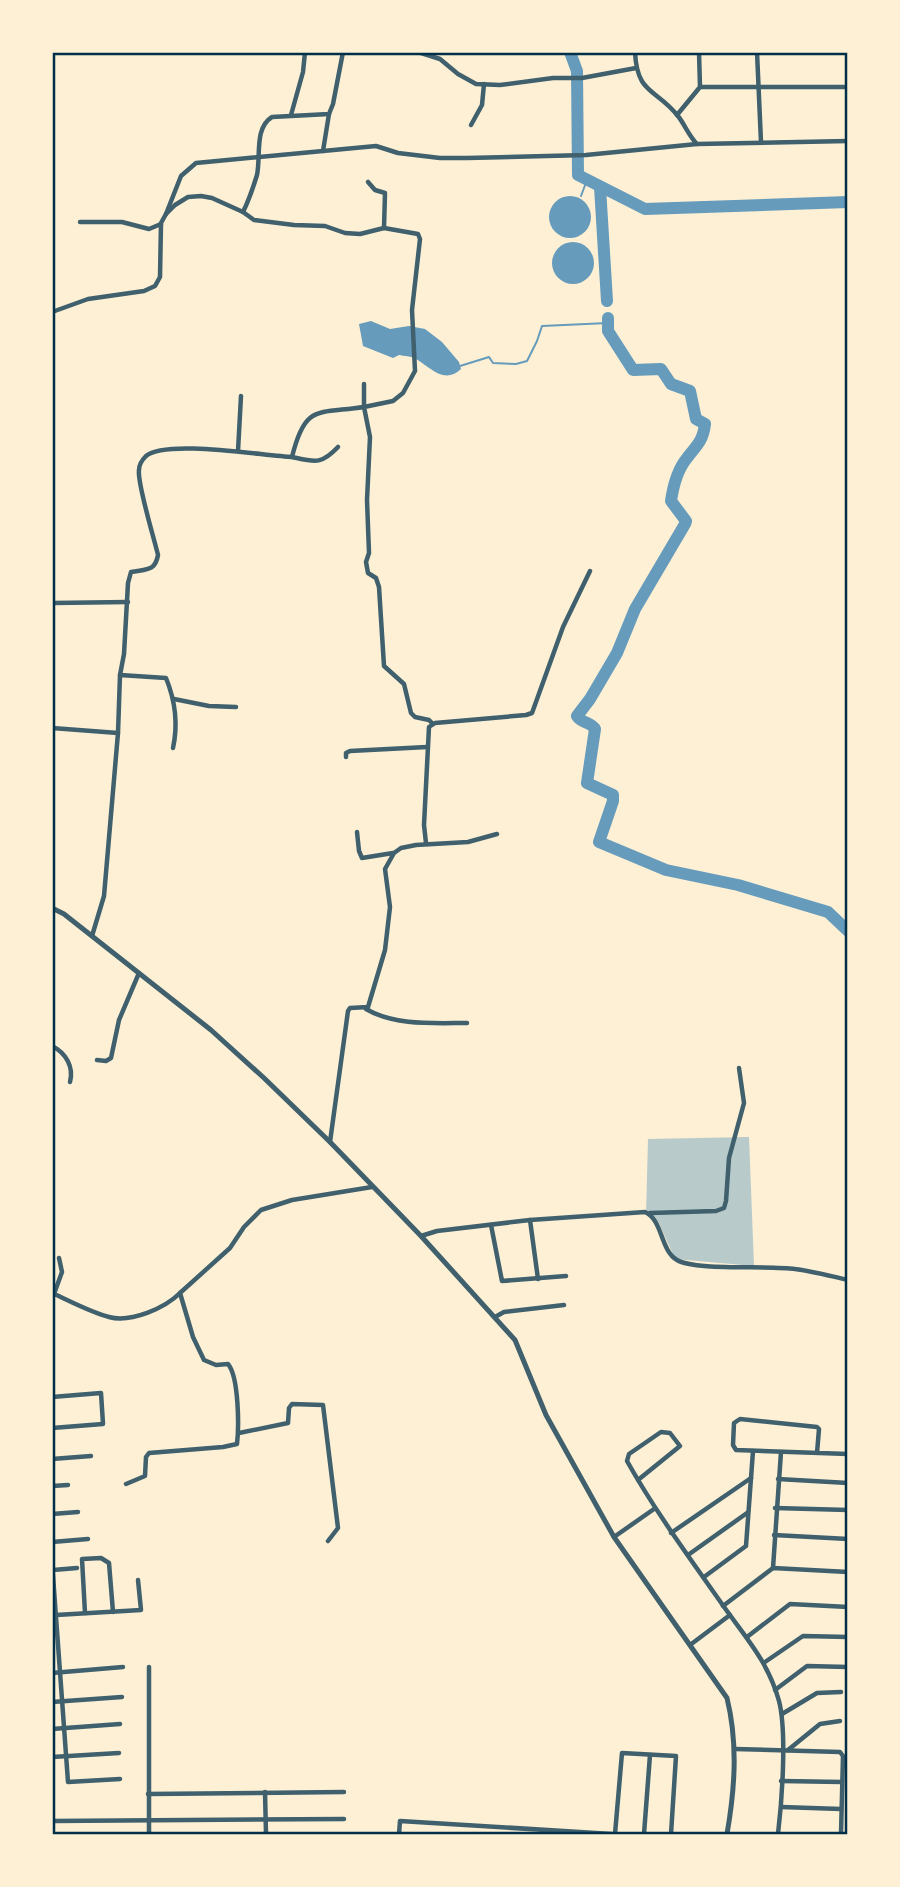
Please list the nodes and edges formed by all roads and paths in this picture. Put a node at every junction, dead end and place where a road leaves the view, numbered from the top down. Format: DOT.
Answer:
graph roads {
  1 [pos="305,52"];
  2 [pos="343,52"];
  3 [pos="418,52"];
  4 [pos="635,52"];
  5 [pos="699,52"];
  6 [pos="757,52"];
  7 [pos="636,68"];
  8 [pos="484,84"];
  9 [pos="700,87"];
  10 [pos="848,87"];
  11 [pos="758,88"];
  12 [pos="329,114"];
  13 [pos="291,115"];
  14 [pos="677,115"];
  15 [pos="471,125"];
  16 [pos="848,141"];
  17 [pos="761,142"];
  18 [pos="697,144"];
  19 [pos="323,151"];
  20 [pos="260,155"];
  21 [pos="368,182"];
  22 [pos="243,212"];
  23 [pos="166,214"];
  24 [pos="80,222"];
  25 [pos="161,223"];
  26 [pos="384,228"];
  27 [pos="52,312"];
  28 [pos="364,384"];
  29 [pos="241,396"];
  30 [pos="364,407"];
  31 [pos="338,447"];
  32 [pos="238,451"];
  33 [pos="292,457"];
  34 [pos="590,571"];
  35 [pos="128,602"];
  36 [pos="52,603"];
  37 [pos="120,675"];
  38 [pos="174,699"];
  39 [pos="236,707"];
  40 [pos="433,724"];
  41 [pos="52,728"];
  42 [pos="118,733"];
  43 [pos="427,747"];
  44 [pos="173,748"];
  45 [pos="346,757"];
  46 [pos="358,832"];
  47 [pos="497,834"];
  48 [pos="426,844"];
  49 [pos="394,853"];
  50 [pos="52,908"];
  51 [pos="92,937"];
  52 [pos="139,973"];
  53 [pos="366,1009"];
  54 [pos="467,1023"];
  55 [pos="52,1046"];
  56 [pos="97,1060"];
  57 [pos="739,1068"];
  58 [pos="70,1082"];
  59 [pos="330,1142"];
  60 [pos="372,1187"];
  61 [pos="649,1213"];
  62 [pos="530,1220"];
  63 [pos="491,1225"];
  64 [pos="421,1236"];
  65 [pos="59,1258"];
  66 [pos="566,1276"];
  67 [pos="538,1279"];
  68 [pos="848,1280"];
  69 [pos="180,1293"];
  70 [pos="53,1294"];
  71 [pos="564,1306"];
  72 [pos="495,1317"];
  73 [pos="52,1397"];
  74 [pos="52,1428"];
  75 [pos="239,1433"];
  76 [pos="753,1451"];
  77 [pos="780,1452"];
  78 [pos="817,1453"];
  79 [pos="848,1454"];
  80 [pos="91,1456"];
  81 [pos="52,1458"];
  82 [pos="751,1478"];
  83 [pos="778,1479"];
  84 [pos="638,1480"];
  85 [pos="848,1483"];
  86 [pos="126,1484"];
  87 [pos="68,1485"];
  88 [pos="52,1486"];
  89 [pos="775,1508"];
  90 [pos="654,1509"];
  91 [pos="848,1510"];
  92 [pos="78,1512"];
  93 [pos="747,1512"];
  94 [pos="52,1514"];
  95 [pos="671,1533"];
  96 [pos="774,1535"];
  97 [pos="614,1537"];
  98 [pos="88,1539"];
  99 [pos="848,1539"];
  100 [pos="328,1541"];
  101 [pos="52,1542"];
  102 [pos="688,1556"];
  103 [pos="52,1562"];
  104 [pos="773,1568"];
  105 [pos="77,1569"];
  106 [pos="53,1570"];
  107 [pos="848,1572"];
  108 [pos="704,1577"];
  109 [pos="138,1580"];
  110 [pos="723,1606"];
  111 [pos="848,1607"];
  112 [pos="113,1612"];
  113 [pos="85,1614"];
  114 [pos="56,1615"];
  115 [pos="730,1615"];
  116 [pos="747,1637"];
  117 [pos="848,1637"];
  118 [pos="690,1645"];
  119 [pos="765,1662"];
  120 [pos="122,1667"];
  121 [pos="149,1667"];
  122 [pos="848,1667"];
  123 [pos="60,1672"];
  124 [pos="52,1673"];
  125 [pos="775,1690"];
  126 [pos="841,1692"];
  127 [pos="122,1697"];
  128 [pos="62,1701"];
  129 [pos="52,1702"];
  130 [pos="782,1714"];
  131 [pos="840,1721"];
  132 [pos="120,1724"];
  133 [pos="64,1728"];
  134 [pos="52,1729"];
  135 [pos="735,1749"];
  136 [pos="784,1751"];
  137 [pos="119,1753"];
  138 [pos="650,1755"];
  139 [pos="66,1756"];
  140 [pos="52,1758"];
  141 [pos="120,1779"];
  142 [pos="782,1781"];
  143 [pos="842,1782"];
  144 [pos="265,1792"];
  145 [pos="344,1792"];
  146 [pos="148,1794"];
  147 [pos="781,1807"];
  148 [pos="841,1809"];
  149 [pos="266,1819"];
  150 [pos="344,1819"];
  151 [pos="149,1820"];
  152 [pos="52,1821"];
  153 [pos="504,1828"];
  154 [pos="149,1835"];
  155 [pos="266,1835"];
  156 [pos="400,1835"];
  157 [pos="503,1835"];
  158 [pos="614,1835"];
  159 [pos="644,1835"];
  160 [pos="671,1835"];
  161 [pos="727,1835"];
  162 [pos="778,1835"];
  163 [pos="841,1835"];
  1 -- 13 [label="street"];
  2 -- 12 [label="street"];
  3 -- 8 [label="street"];
  4 -- 7 [label="street"];
  5 -- 9 [label="street"];
  6 -- 11 [label="street"];
  7 -- 8 [label="street"];
  7 -- 14 [label="street"];
  8 -- 15 [label="street"];
  9 -- 11 [label="street"];
  9 -- 14 [label="street"];
  10 -- 11 [label="street"];
  11 -- 17 [label="street"];
  12 -- 13 [label="street"];
  12 -- 19 [label="street"];
  13 -- 20 [label="street"];
  14 -- 18 [label="street"];
  16 -- 17 [label="street"];
  17 -- 18 [label="street"];
  18 -- 19 [label="street"];
  19 -- 20 [label="street"];
  20 -- 22 [label="street"];
  20 -- 23 [label="street"];
  21 -- 26 [label="street"];
  22 -- 23 [label="street"];
  22 -- 26 [label="street"];
  23 -- 25 [label="street"];
  24 -- 25 [label="street"];
  25 -- 27 [label="street"];
  26 -- 30 [label="street"];
  28 -- 30 [label="street"];
  29 -- 32 [label="street"];
  30 -- 33 [label="street"];
  30 -- 40 [label="street"];
  31 -- 33 [label="street"];
  32 -- 33 [label="street"];
  32 -- 35 [label="street"];
  34 -- 40 [label="street"];
  35 -- 36 [label="street"];
  35 -- 37 [label="street"];
  37 -- 38 [label="street"];
  37 -- 42 [label="street"];
  38 -- 39 [label="street"];
  38 -- 44 [label="street"];
  40 -- 43 [label="street"];
  41 -- 42 [label="street"];
  42 -- 51 [label="street"];
  43 -- 45 [label="street"];
  43 -- 48 [label="street"];
  46 -- 49 [label="street"];
  47 -- 48 [label="street"];
  48 -- 49 [label="street"];
  49 -- 53 [label="street"];
  50 -- 51 [label="street"];
  51 -- 52 [label="street"];
  52 -- 56 [label="street"];
  52 -- 59 [label="street"];
  53 -- 54 [label="street"];
  53 -- 59 [label="street"];
  55 -- 58 [label="street"];
  57 -- 61 [label="street"];
  59 -- 60 [label="street"];
  60 -- 64 [label="street"];
  60 -- 69 [label="street"];
  61 -- 62 [label="street"];
  61 -- 68 [label="street"];
  62 -- 63 [label="street"];
  62 -- 67 [label="street"];
  63 -- 64 [label="street"];
  63 -- 67 [label="street"];
  64 -- 72 [label="street"];
  65 -- 70 [label="street"];
  66 -- 67 [label="street"];
  69 -- 70 [label="street"];
  69 -- 75 [label="street"];
  71 -- 72 [label="street"];
  72 -- 97 [label="street"];
  73 -- 74 [label="street"];
  75 -- 86 [label="street"];
  75 -- 100 [label="street"];
  76 -- 77 [label="street"];
  76 -- 78 [label="street"];
  76 -- 82 [label="street"];
  77 -- 78 [label="street"];
  77 -- 83 [label="street"];
  78 -- 79 [label="street"];
  80 -- 81 [label="street"];
  82 -- 93 [label="street"];
  82 -- 95 [label="street"];
  83 -- 85 [label="street"];
  83 -- 89 [label="street"];
  84 -- 84 [label="street"];
  84 -- 90 [label="street"];
  87 -- 88 [label="street"];
  89 -- 91 [label="street"];
  89 -- 96 [label="street"];
  90 -- 95 [label="street"];
  90 -- 97 [label="street"];
  92 -- 94 [label="street"];
  93 -- 102 [label="street"];
  93 -- 108 [label="street"];
  95 -- 102 [label="street"];
  96 -- 99 [label="street"];
  96 -- 104 [label="street"];
  97 -- 118 [label="street"];
  98 -- 101 [label="street"];
  102 -- 108 [label="street"];
  103 -- 106 [label="street"];
  104 -- 107 [label="street"];
  104 -- 110 [label="street"];
  105 -- 106 [label="street"];
  106 -- 114 [label="street"];
  108 -- 110 [label="street"];
  109 -- 112 [label="street"];
  110 -- 115 [label="street"];
  111 -- 116 [label="street"];
  112 -- 113 [label="street"];
  112 -- 113 [label="street"];
  113 -- 114 [label="street"];
  114 -- 123 [label="street"];
  115 -- 116 [label="street"];
  115 -- 118 [label="street"];
  116 -- 119 [label="street"];
  117 -- 119 [label="street"];
  118 -- 135 [label="street"];
  119 -- 125 [label="street"];
  120 -- 123 [label="street"];
  121 -- 146 [label="street"];
  122 -- 125 [label="street"];
  123 -- 124 [label="street"];
  123 -- 128 [label="street"];
  125 -- 130 [label="street"];
  126 -- 130 [label="street"];
  127 -- 128 [label="street"];
  128 -- 129 [label="street"];
  128 -- 133 [label="street"];
  130 -- 136 [label="street"];
  131 -- 136 [label="street"];
  132 -- 133 [label="street"];
  133 -- 134 [label="street"];
  133 -- 139 [label="street"];
  135 -- 136 [label="street"];
  135 -- 161 [label="street"];
  136 -- 142 [label="street"];
  136 -- 143 [label="street"];
  137 -- 139 [label="street"];
  138 -- 158 [label="street"];
  138 -- 159 [label="street"];
  138 -- 160 [label="street"];
  139 -- 140 [label="street"];
  139 -- 141 [label="street"];
  142 -- 143 [label="street"];
  142 -- 147 [label="street"];
  143 -- 148 [label="street"];
  144 -- 145 [label="street"];
  144 -- 146 [label="street"];
  144 -- 149 [label="street"];
  146 -- 151 [label="street"];
  147 -- 148 [label="street"];
  147 -- 162 [label="street"];
  148 -- 163 [label="street"];
  149 -- 150 [label="street"];
  149 -- 151 [label="street"];
  149 -- 155 [label="street"];
  151 -- 152 [label="street"];
  151 -- 154 [label="street"];
  153 -- 156 [label="street"];
  153 -- 157 [label="street"];
  153 -- 158 [label="street"];
}
